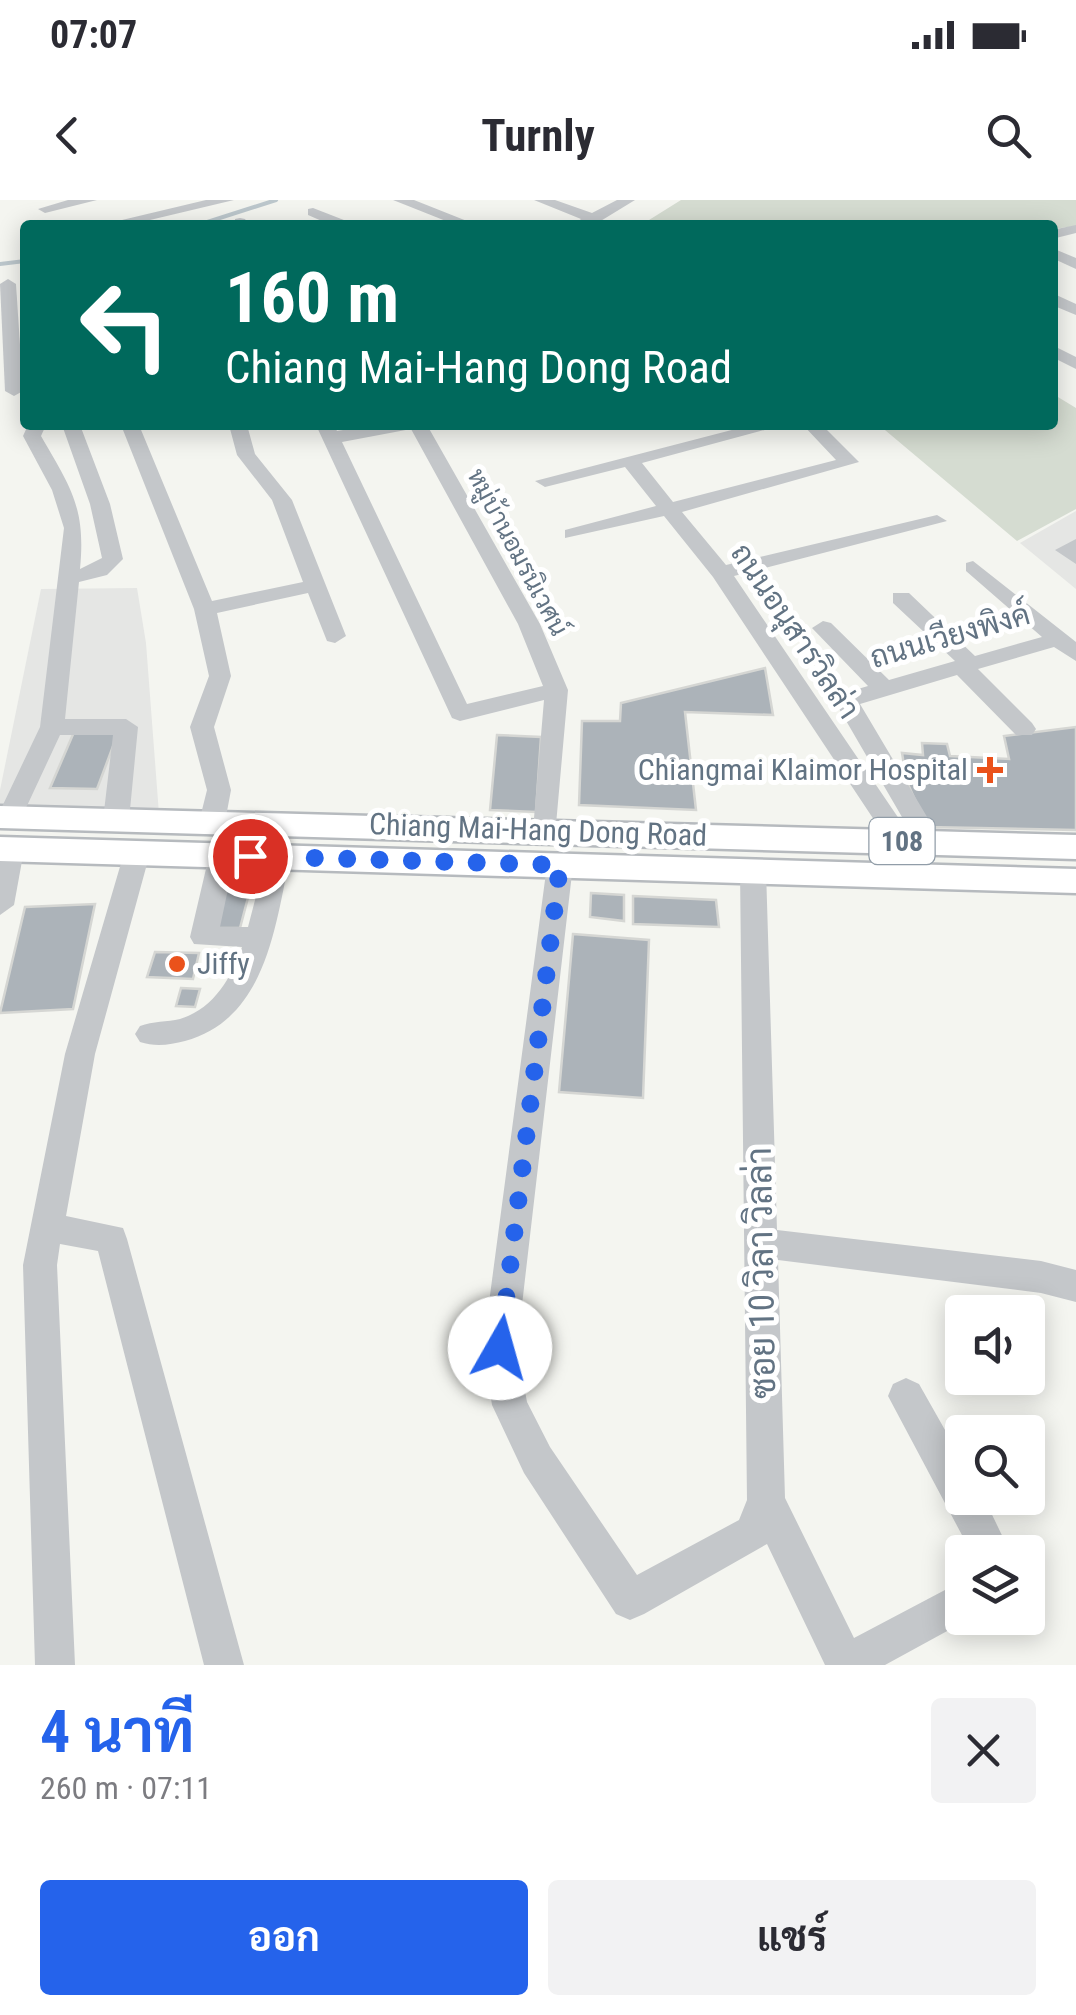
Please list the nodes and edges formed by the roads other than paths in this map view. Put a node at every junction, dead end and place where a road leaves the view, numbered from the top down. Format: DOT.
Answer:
graph roads {
  1 [pos="90,200"];
  2 [pos="227,200"];
  3 [pos="342,200"];
  4 [pos="400,200"];
  5 [pos="541,200"];
  6 [pos="628,200"];
  7 [pos="45,211"];
  8 [pos="132,220"];
  9 [pos="332,220"];
  10 [pos="456,220"];
  11 [pos="584,220"];
  12 [pos="592,220"];
  13 [pos="11,284"];
  14 [pos="13,391"];
  15 [pos="35,430"];
  16 [pos="73,430"];
  17 [pos="132,430"];
  18 [pos="238,430"];
  19 [pos="421,430"];
  20 [pos="680,430"];
  21 [pos="754,430"];
  22 [pos="817,430"];
  23 [pos="328,432"];
  24 [pos="695,445"];
  25 [pos="630,461"];
  26 [pos="546,481"];
  27 [pos="671,509"];
  28 [pos="937,521"];
  29 [pos="572,534"];
  30 [pos="1076,545"];
  31 [pos="1076,558"];
  32 [pos="972,567"];
  33 [pos="722,573"];
  34 [pos="70,578"];
  35 [pos="317,585"];
  36 [pos="901,598"];
  37 [pos="206,609"];
  38 [pos="823,628"];
  39 [pos="335,636"];
  40 [pos="1067,646"];
  41 [pos="966,665"];
  42 [pos="884,689"];
  43 [pos="556,690"];
  44 [pos="52,728"];
  45 [pos="1024,730"];
  46 [pos="116,820"];
  47 [pos="212,822"];
  48 [pos="546,830"];
  49 [pos="5,833"];
  50 [pos="728,835"];
  51 [pos="915,842"];
  52 [pos="1076,847"];
  53 [pos="138,853"];
  54 [pos="222,856"];
  55 [pos="277,857"];
  56 [pos="560,865"];
  57 [pos="740,870"];
  58 [pos="1076,881"];
  59 [pos="0,905"];
  60 [pos="259,937"];
  61 [pos="150,1034"];
  62 [pos="47,1227"];
  63 [pos="761,1243"];
  64 [pos="1076,1286"];
  65 [pos="906,1396"];
  66 [pos="945,1464"];
  67 [pos="766,1500"];
  68 [pos="945,1610"];
  69 [pos="846,1664"];
  70 [pos="55,1665"];
  71 [pos="224,1665"];
  1 -- 7 [label="street"];
  2 -- 8 [label="street"];
  3 -- 9 [label="street"];
  4 -- 10 [label="street"];
  5 -- 11 [label="street"];
  6 -- 12 [label="street"];
  13 -- 14 [label="street"];
  15 -- 34 [label="street"];
  16 -- 34 [label="street"];
  17 -- 37 [label="street"];
  18 -- 35 [label="street"];
  19 -- 43 [label="street, หมู่บ้านอมรนิเวศน์"];
  20 -- 24 [label="street"];
  21 -- 24 [label="street"];
  22 -- 27 [label="street"];
  23 -- 43 [label="street"];
  24 -- 25 [label="street"];
  25 -- 26 [label="street"];
  25 -- 27 [label="street, ถนนอนุสารวิลล่า"];
  27 -- 29 [label="street"];
  27 -- 33 [label="street, ถนนอนุสารวิลล่า"];
  28 -- 33 [label="street"];
  30 -- 31 [label="street"];
  32 -- 40 [label="street"];
  33 -- 51 [label="street, ถนนอนุสารวิลล่า"];
  34 -- 44 [label="street"];
  35 -- 37 [label="street"];
  35 -- 39 [label="street"];
  36 -- 41 [label="street"];
  37 -- 47 [label="street"];
  38 -- 42 [label="street"];
  40 -- 41 [label="street, ถนนเวียงพิงค์"];
  41 -- 42 [label="street, ถนนเวียงพิงค์"];
  41 -- 45 [label="street"];
  42 -- 51 [label="street, ถนนเวียงพิงค์"];
  43 -- 48 [label="street, หมู่บ้านอมรนิเวศน์"];
  44 -- 46 [label="street"];
  44 -- 49 [label="street"];
  46 -- 47 [label="main road, Chiang Mai-Hang Dong Road / 108"];
  46 -- 49 [label="main road, Chiang Mai-Hang Dong Road / 108"];
  47 -- 48 [label="main road, Chiang Mai-Hang Dong Road / 108"];
  48 -- 50 [label="main road, Chiang Mai-Hang Dong Road / 108"];
  49 -- 53 [label="main road, Chiang Mai-Hang Dong Road / 108"];
  49 -- 59 [label="street"];
  50 -- 51 [label="main road, Chiang Mai-Hang Dong Road / 108"];
  50 -- 57 [label="main road"];
  51 -- 52 [label="main road, Chiang Mai-Hang Dong Road / 108"];
  53 -- 54 [label="main road, Chiang Mai-Hang Dong Road / 108"];
  53 -- 62 [label="street"];
  54 -- 55 [label="main road, Chiang Mai-Hang Dong Road / 108"];
  54 -- 60 [label="street"];
  55 -- 56 [label="main road, Chiang Mai-Hang Dong Road / 108"];
  55 -- 60 [label="street"];
  56 -- 57 [label="main road, Chiang Mai-Hang Dong Road / 108"];
  56 -- 67 [label="street"];
  57 -- 58 [label="main road, Chiang Mai-Hang Dong Road / 108"];
  57 -- 63 [label="street, ซอย 10 วิลา วิลล่า"];
  60 -- 61 [label="street"];
  62 -- 70 [label="street"];
  62 -- 71 [label="street"];
  63 -- 64 [label="street"];
  63 -- 67 [label="street, ซอย 10 วิลา วิลล่า"];
  65 -- 66 [label="street"];
  67 -- 69 [label="street"];
  68 -- 69 [label="street"];
}
